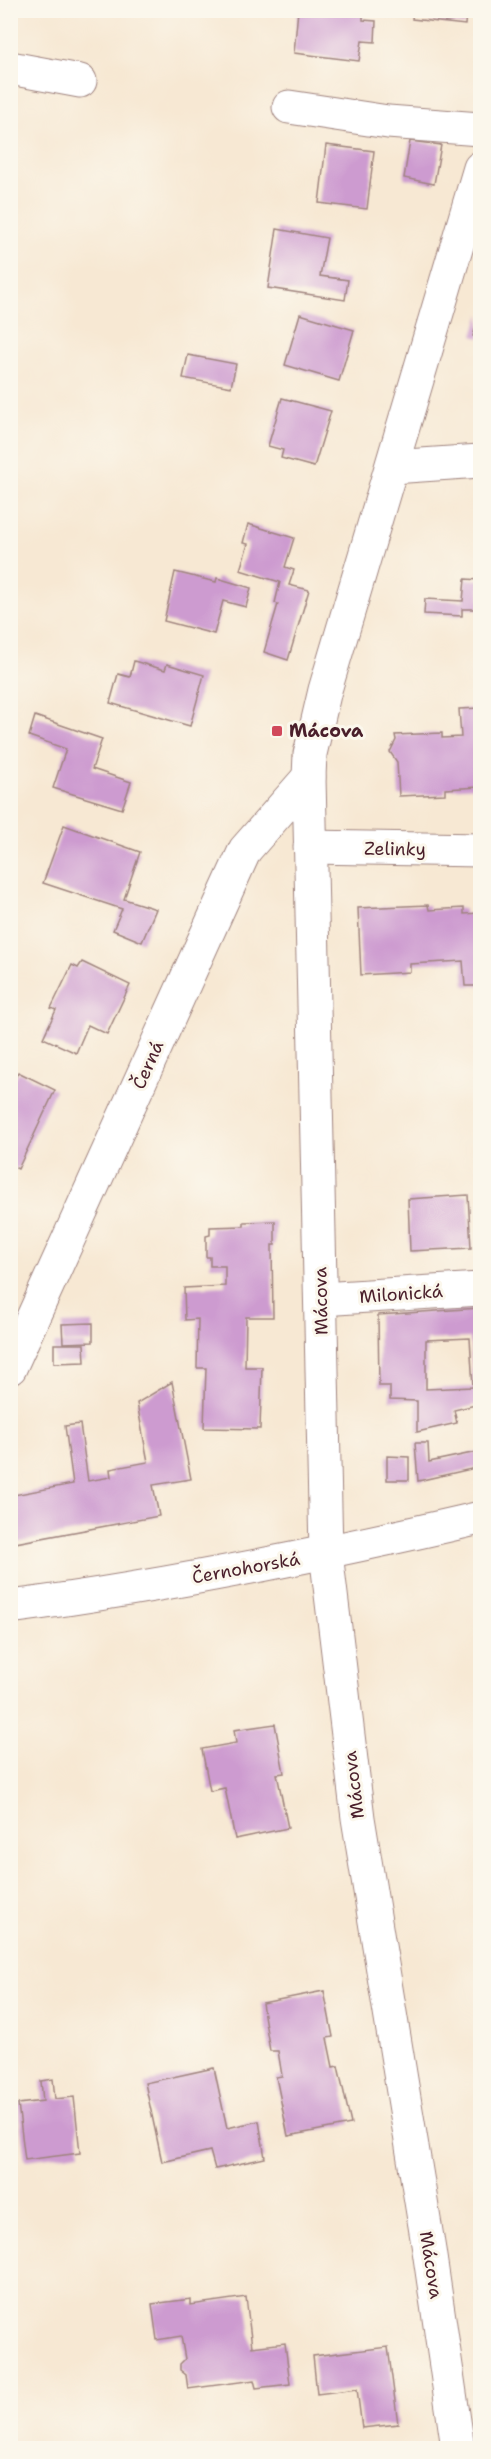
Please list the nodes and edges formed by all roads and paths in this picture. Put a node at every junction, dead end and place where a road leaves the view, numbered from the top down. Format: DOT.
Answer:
graph roads {
  1 [pos="10,68"];
  2 [pos="80,81"];
  3 [pos="290,107"];
  4 [pos="480,129"];
  5 [pos="480,168"];
  6 [pos="480,461"];
  7 [pos="392,467"];
  8 [pos="309,777"];
  9 [pos="310,847"];
  10 [pos="480,850"];
  11 [pos="480,1289"];
  12 [pos="321,1299"];
  13 [pos="10,1368"];
  14 [pos="480,1518"];
  15 [pos="326,1553"];
  16 [pos="10,1607"];
  17 [pos="458,2448"];
  1 -- 2 [label="street"];
  3 -- 4 [label="street"];
  5 -- 7 [label="street, Mácova"];
  6 -- 7 [label="street"];
  7 -- 8 [label="street, Mácova"];
  8 -- 9 [label="street, Mácova"];
  8 -- 13 [label="street, Černá"];
  9 -- 10 [label="street, Zelinky"];
  9 -- 12 [label="street, Mácova"];
  11 -- 12 [label="street, Milonická"];
  12 -- 15 [label="street, Mácova"];
  14 -- 15 [label="street, Černohorská"];
  15 -- 16 [label="street, Černohorská"];
  15 -- 17 [label="street, Mácova"];
}
